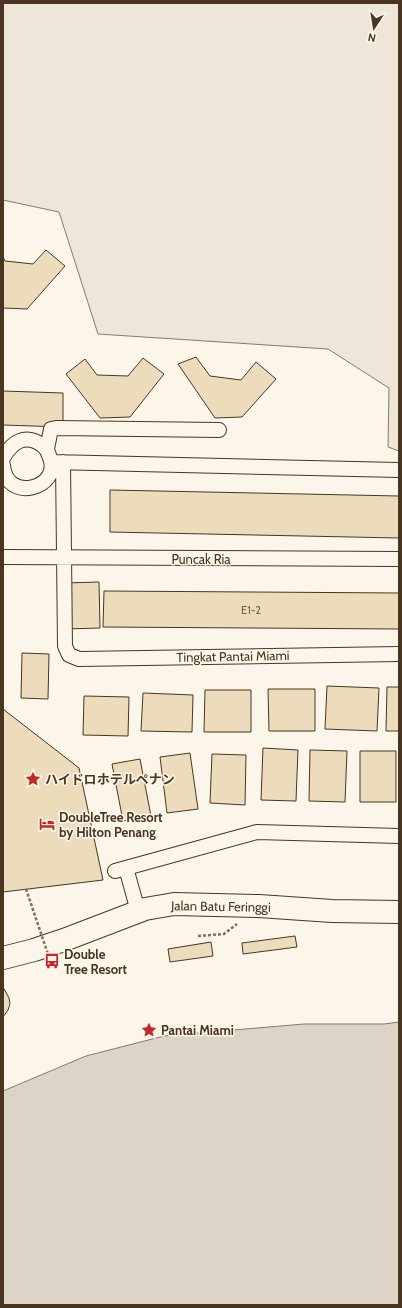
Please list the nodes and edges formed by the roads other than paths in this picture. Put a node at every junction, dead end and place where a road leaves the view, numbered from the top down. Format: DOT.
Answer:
graph roads {
  1 [pos="219,430"];
  2 [pos="47,449"];
  3 [pos="3,458"];
  4 [pos="57,462"];
  5 [pos="3,465"];
  6 [pos="399,470"];
  7 [pos="3,557"];
  8 [pos="62,559"];
  9 [pos="399,559"];
  10 [pos="399,654"];
  11 [pos="399,836"];
  12 [pos="399,898"];
  13 [pos="137,906"];
  14 [pos="399,912"];
  15 [pos="3,948"];
  16 [pos="3,958"];
  1 -- 2 [label="street"];
  2 -- 3 [label="street"];
  2 -- 4 [label="street"];
  4 -- 5 [label="street"];
  4 -- 6 [label="street"];
  4 -- 8 [label="street"];
  7 -- 8 [label="street, Puncak Ria"];
  8 -- 9 [label="street, Puncak Ria"];
  8 -- 10 [label="street, Tingkat Pantai Miami"];
  11 -- 13 [label="street"];
  12 -- 13 [label="main road, Jalan Batu Feringgi"];
  13 -- 14 [label="main road, Jalan Batu Feringgi"];
  13 -- 15 [label="main road, Jalan Batu Feringgi"];
  13 -- 16 [label="main road, Jalan Batu Feringgi"];
}
